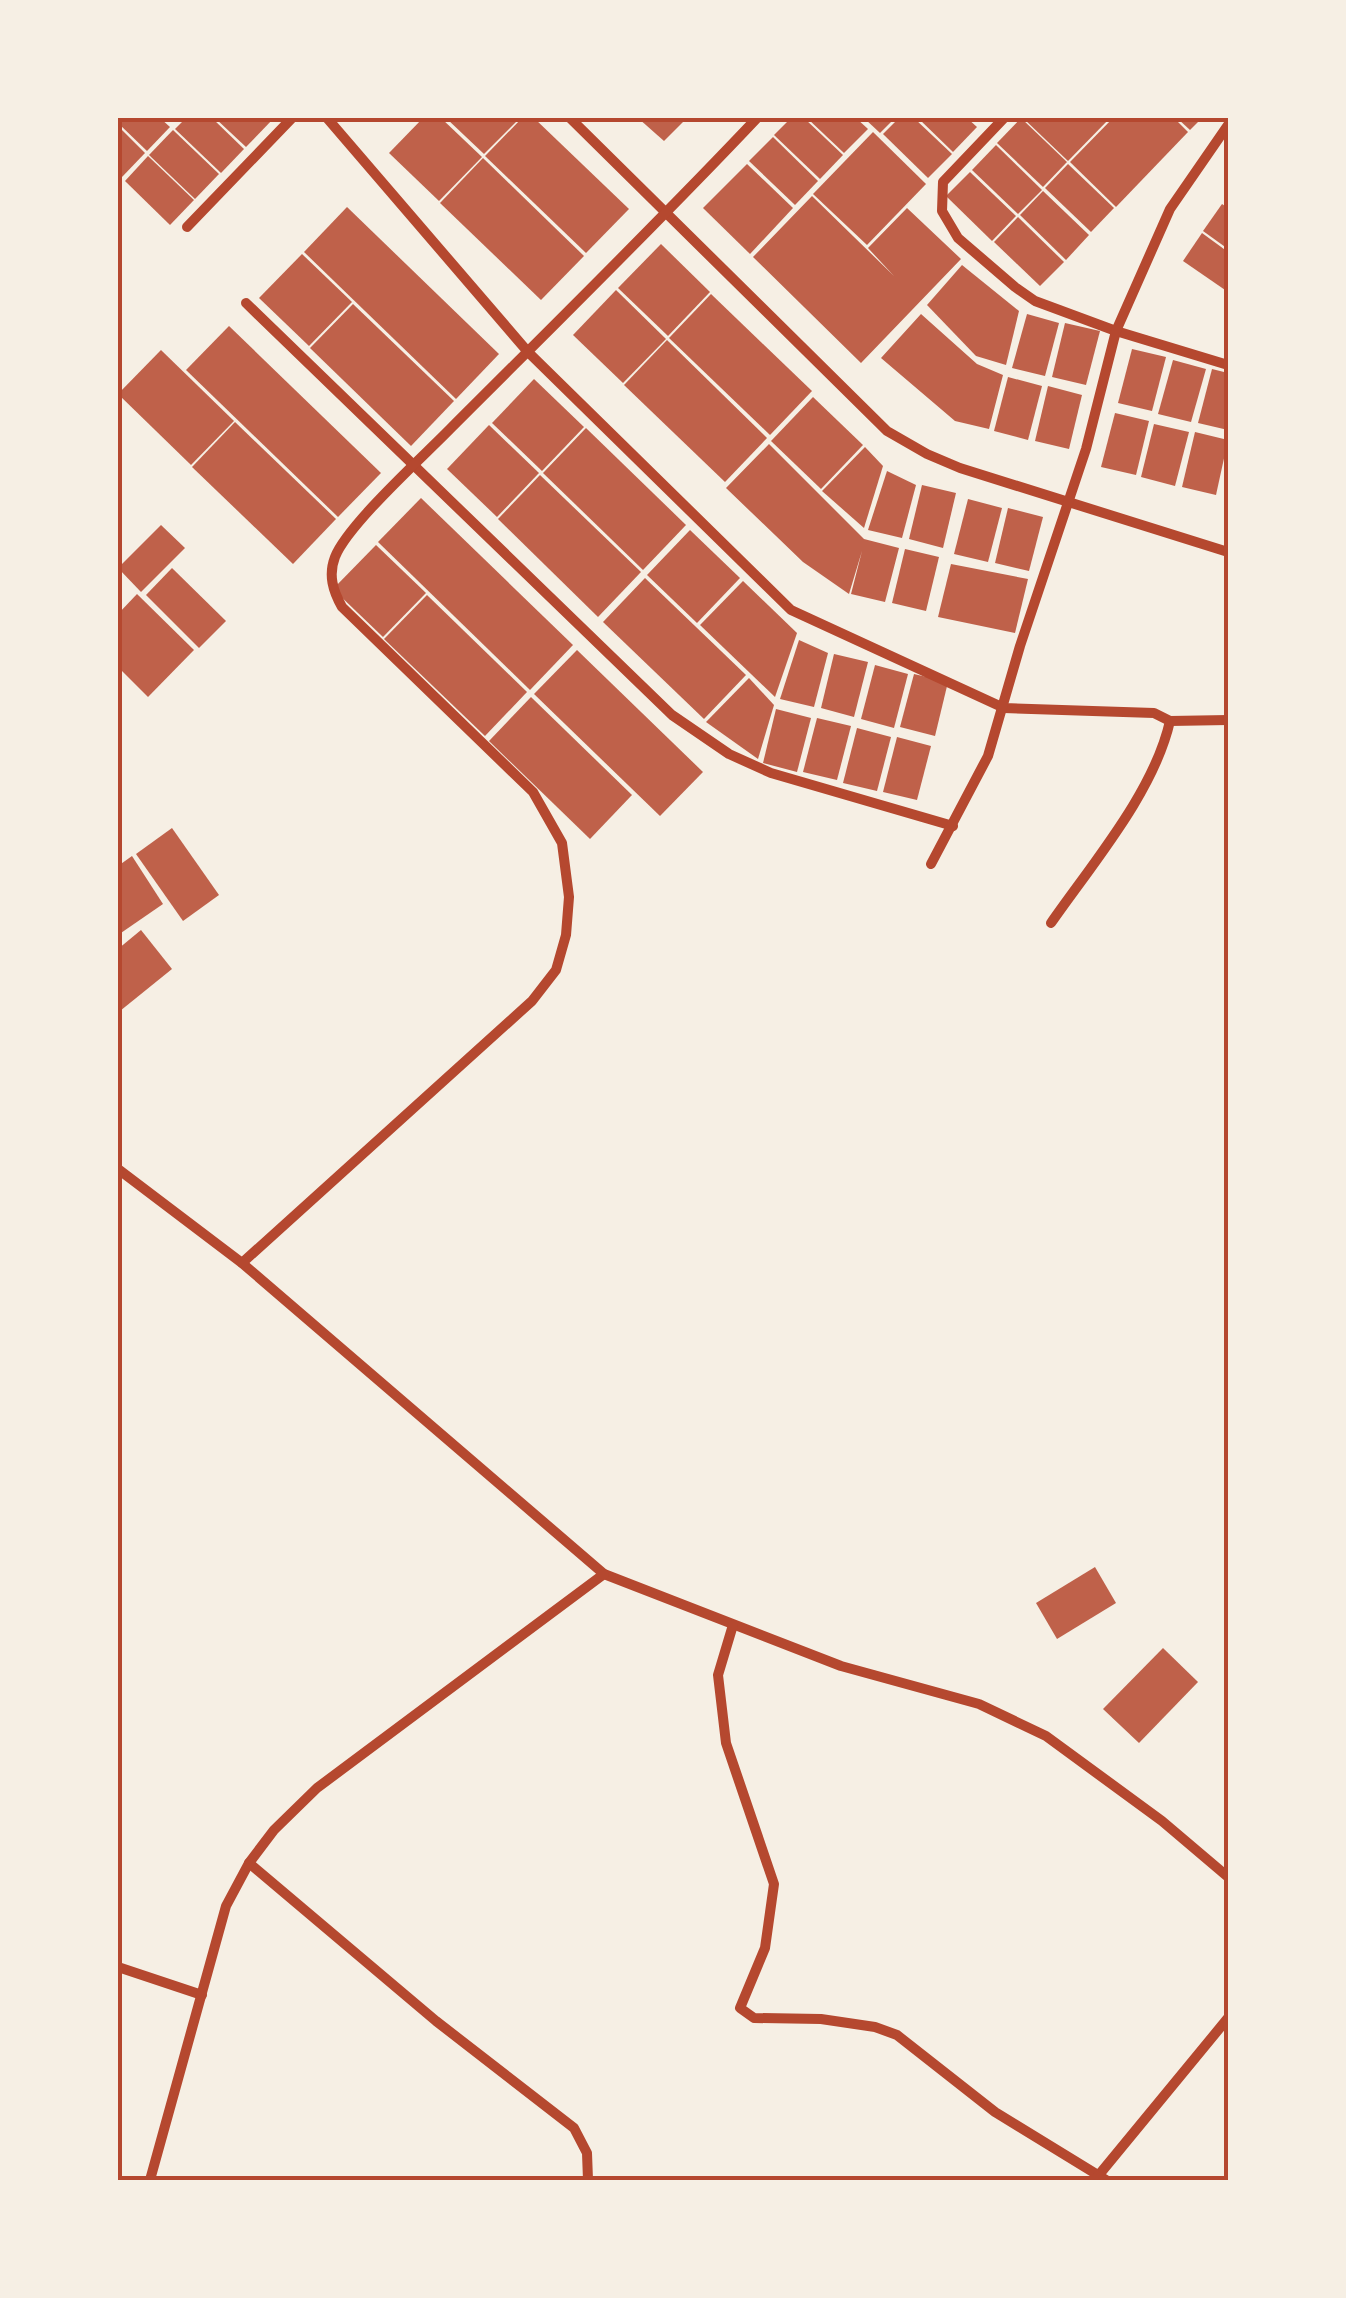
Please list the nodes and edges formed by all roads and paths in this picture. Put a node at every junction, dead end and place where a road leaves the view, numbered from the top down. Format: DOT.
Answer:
graph roads {
  1 [pos="292,118"];
  2 [pos="328,118"];
  3 [pos="570,118"];
  4 [pos="757,118"];
  5 [pos="1004,118"];
  6 [pos="1228,126"];
  7 [pos="668,212"];
  8 [pos="187,226"];
  9 [pos="246,303"];
  10 [pos="1116,330"];
  11 [pos="528,352"];
  12 [pos="1228,365"];
  13 [pos="414,466"];
  14 [pos="1068,501"];
  15 [pos="1228,552"];
  16 [pos="1004,708"];
  17 [pos="1228,720"];
  18 [pos="1170,721"];
  19 [pos="954,826"];
  20 [pos="931,864"];
  21 [pos="1051,923"];
  22 [pos="118,1169"];
  23 [pos="242,1263"];
  24 [pos="604,1574"];
  25 [pos="733,1625"];
  26 [pos="249,1862"];
  27 [pos="1228,1877"];
  28 [pos="118,1967"];
  29 [pos="202,1995"];
  30 [pos="1228,2018"];
  31 [pos="1102,2178"];
  32 [pos="150,2180"];
  33 [pos="588,2180"];
  1 -- 8 [label="street"];
  2 -- 11 [label="street"];
  3 -- 7 [label="street"];
  4 -- 7 [label="street"];
  5 -- 10 [label="street"];
  6 -- 10 [label="street"];
  7 -- 11 [label="street"];
  7 -- 14 [label="street"];
  9 -- 13 [label="street"];
  10 -- 12 [label="street"];
  10 -- 14 [label="street"];
  11 -- 13 [label="street"];
  11 -- 16 [label="street"];
  13 -- 19 [label="street"];
  13 -- 23 [label="street"];
  14 -- 15 [label="street"];
  14 -- 16 [label="street"];
  16 -- 18 [label="street"];
  16 -- 19 [label="street"];
  17 -- 18 [label="street"];
  18 -- 21 [label="street"];
  19 -- 20 [label="street"];
  22 -- 23 [label="street"];
  23 -- 24 [label="street"];
  24 -- 25 [label="street"];
  24 -- 26 [label="street"];
  25 -- 27 [label="street"];
  25 -- 31 [label="street"];
  26 -- 29 [label="street"];
  26 -- 33 [label="street"];
  28 -- 29 [label="street"];
  29 -- 32 [label="street"];
  30 -- 31 [label="street"];
}
